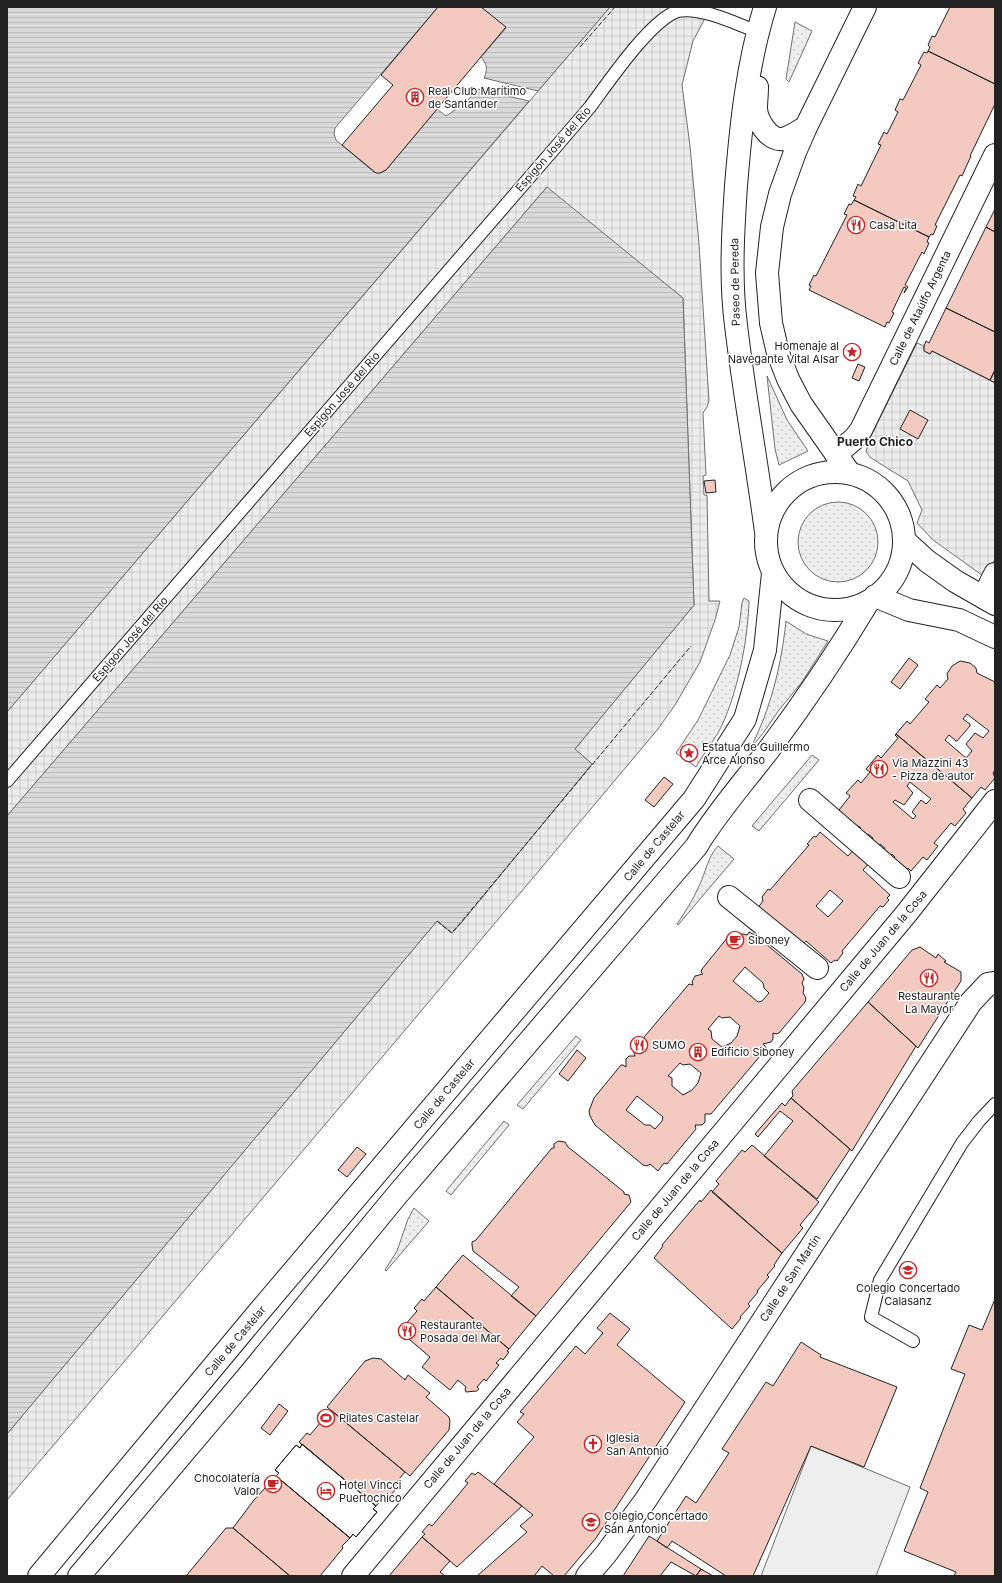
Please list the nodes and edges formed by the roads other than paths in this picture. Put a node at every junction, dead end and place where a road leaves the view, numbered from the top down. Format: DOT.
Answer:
graph roads {
  1 [pos="765,7"];
  2 [pos="865,7"];
  3 [pos="758,32"];
  4 [pos="806,127"];
  5 [pos="995,155"];
  6 [pos="842,463"];
  7 [pos="766,532"];
  8 [pos="904,540"];
  9 [pos="773,573"];
  10 [pos="995,574"];
  11 [pos="872,599"];
  12 [pos="990,601"];
  13 [pos="995,637"];
  14 [pos="7,781"];
  15 [pos="810,800"];
  16 [pos="995,801"];
  17 [pos="899,877"];
  18 [pos="729,897"];
  19 [pos="817,968"];
  20 [pos="995,983"];
  21 [pos="995,1104"];
  22 [pos="913,1341"];
  23 [pos="39,1576"];
  24 [pos="79,1576"];
  25 [pos="353,1576"];
  26 [pos="587,1576"];
  1 -- 3 [label="main road, Paseo de Pereda"];
  2 -- 4 [label="main road"];
  3 -- 4 [label="main road, Paseo de Pereda"];
  3 -- 7 [label="main road, Paseo de Pereda"];
  3 -- 14 [label="lane, Espigón José del Río"];
  4 -- 6 [label="main road"];
  5 -- 6 [label="main road, Calle de Ataúlfo Argenta"];
  6 -- 7 [label="main road"];
  6 -- 8 [label="main road"];
  7 -- 9 [label="main road"];
  8 -- 11 [label="main road"];
  8 -- 12 [label="main road"];
  9 -- 11 [label="main road"];
  9 -- 23 [label="main road, Calle de Castelar"];
  10 -- 12 [label="main road"];
  11 -- 13 [label="main road"];
  11 -- 24 [label="main road"];
  15 -- 17 [label="main road"];
  16 -- 25 [label="main road, Calle de Juan de la Cosa"];
  18 -- 19 [label="main road"];
  20 -- 26 [label="main road, Calle de San Martín"];
  21 -- 22 [label="lane"];
}
